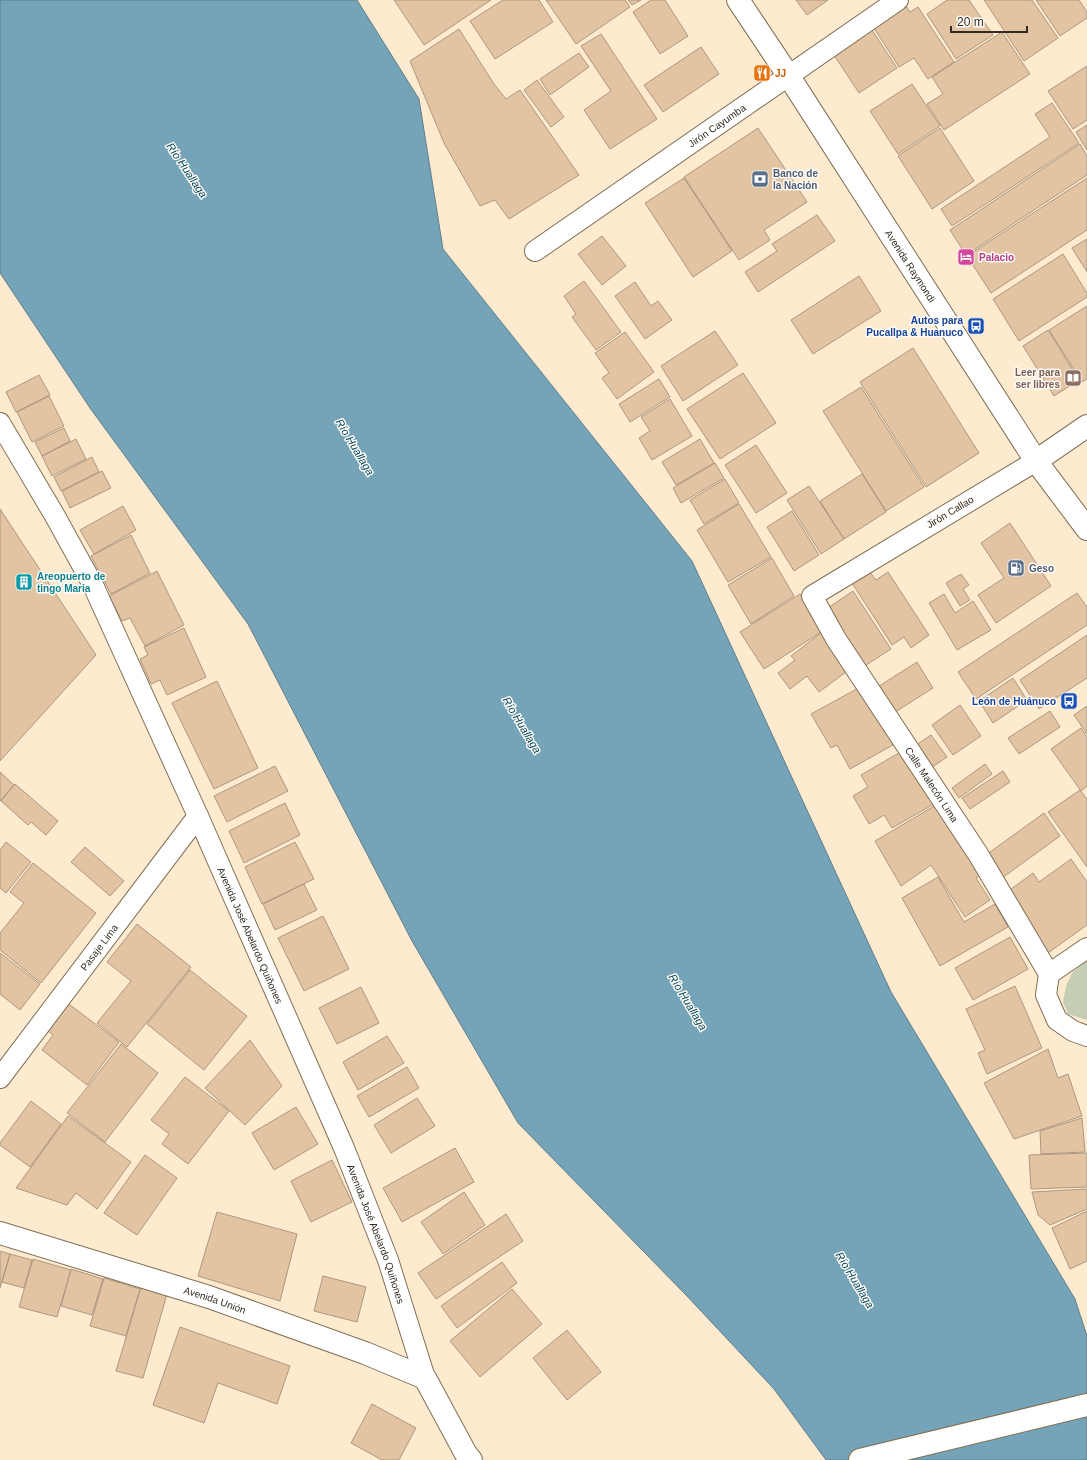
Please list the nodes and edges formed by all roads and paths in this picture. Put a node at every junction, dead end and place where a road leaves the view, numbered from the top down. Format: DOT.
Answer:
graph roads {
  1 [pos="738,0"];
  2 [pos="898,0"];
  3 [pos="788,75"];
  4 [pos="535,251"];
  5 [pos="0,423"];
  6 [pos="1087,426"];
  7 [pos="1036,461"];
  8 [pos="1087,529"];
  9 [pos="812,596"];
  10 [pos="198,816"];
  11 [pos="1087,948"];
  12 [pos="1049,974"];
  13 [pos="1087,1036"];
  14 [pos="0,1078"];
  15 [pos="0,1233"];
  16 [pos="425,1378"];
  17 [pos="1087,1405"];
  18 [pos="471,1460"];
  19 [pos="860,1460"];
  1 -- 3 [label="main road, Avenida Raymondi"];
  2 -- 3 [label="street, Jirón Cayumba"];
  3 -- 4 [label="street, Jirón Cayumba"];
  3 -- 7 [label="main road, Avenida Raymondi"];
  5 -- 10 [label="street, Avenida José Abelardo Quiñones"];
  6 -- 7 [label="main road, Jirón Callao"];
  7 -- 8 [label="main road, Avenida Raymondi"];
  7 -- 9 [label="street, Jirón Callao"];
  9 -- 12 [label="street, Calle Malecón Lima"];
  10 -- 14 [label="street, Pasaje Lima"];
  10 -- 16 [label="street, Avenida José Abelardo Quiñones"];
  11 -- 12 [label="street"];
  12 -- 13 [label="street"];
  15 -- 16 [label="main road, Avenida Unión"];
  16 -- 18 [label="main road, Avenida José Abelardo Quiñones"];
  17 -- 19 [label="main road"];
}
